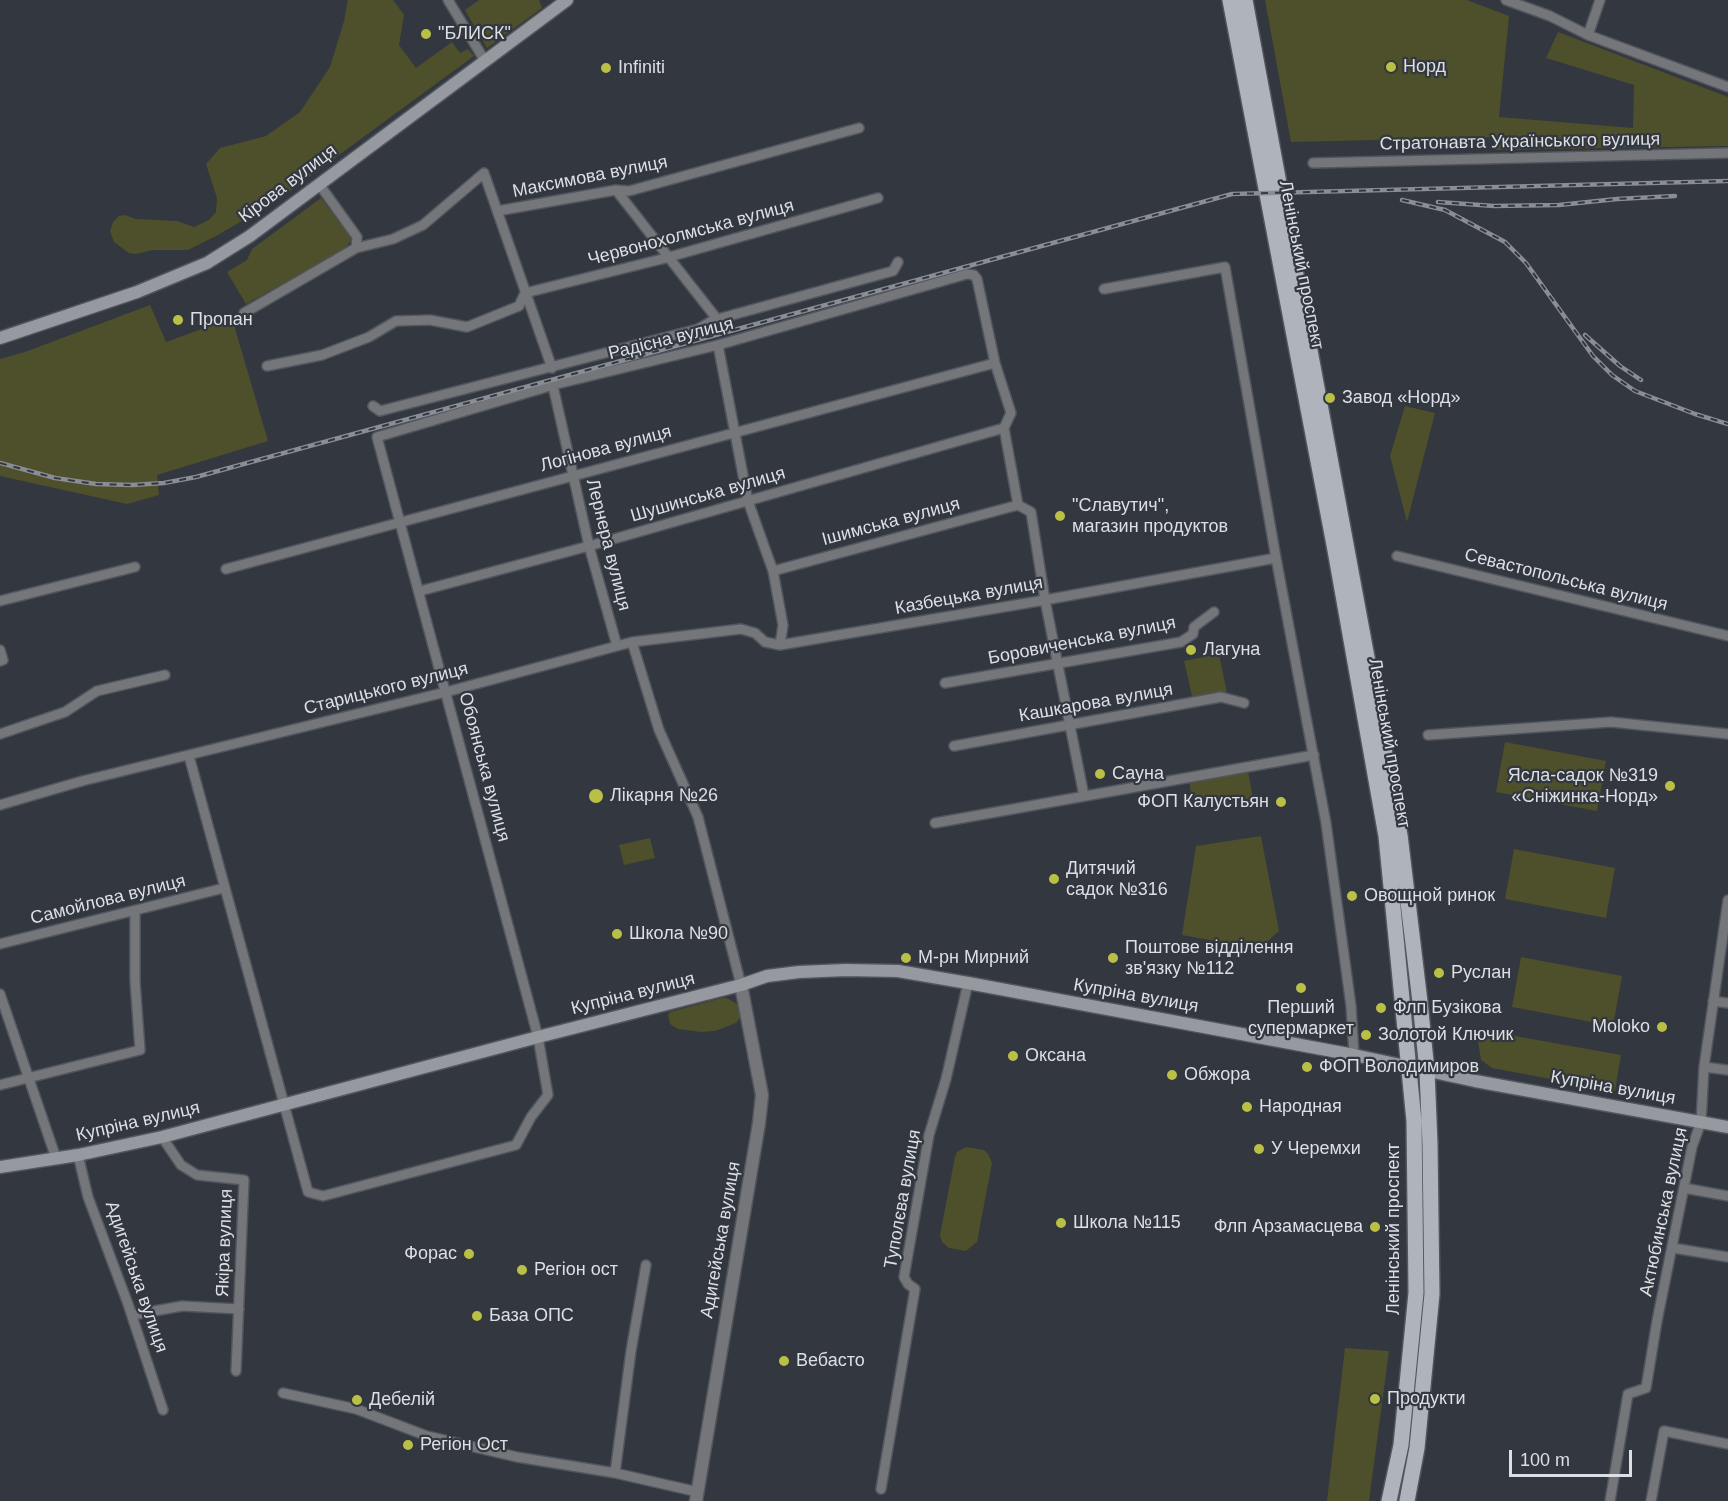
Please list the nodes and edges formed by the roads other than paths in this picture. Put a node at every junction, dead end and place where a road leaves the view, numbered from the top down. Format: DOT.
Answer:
graph roads {
  1 [pos="448,0"];
  2 [pos="567,0"];
  3 [pos="1230,0"];
  4 [pos="1245,0"];
  5 [pos="1506,0"];
  6 [pos="1600,0"];
  7 [pos="550,5"];
  8 [pos="1587,35"];
  9 [pos="485,61"];
  10 [pos="1728,87"];
  11 [pos="860,128"];
  12 [pos="1728,153"];
  13 [pos="1313,163"];
  14 [pos="319,184"];
  15 [pos="616,190"];
  16 [pos="878,198"];
  17 [pos="497,211"];
  18 [pos="356,248"];
  19 [pos="668,258"];
  20 [pos="898,262"];
  21 [pos="1104,289"];
  22 [pos="525,293"];
  23 [pos="244,313"];
  24 [pos="717,319"];
  25 [pos="0,338"];
  26 [pos="718,345"];
  27 [pos="995,363"];
  28 [pos="267,366"];
  29 [pos="552,368"];
  30 [pos="555,385"];
  31 [pos="373,406"];
  32 [pos="1004,428"];
  33 [pos="735,432"];
  34 [pos="377,437"];
  35 [pos="573,474"];
  36 [pos="748,501"];
  37 [pos="1018,505"];
  38 [pos="401,522"];
  39 [pos="589,546"];
  40 [pos="1397,556"];
  41 [pos="1276,558"];
  42 [pos="135,567"];
  43 [pos="226,568"];
  44 [pos="773,571"];
  45 [pos="420,591"];
  46 [pos="1046,600"];
  47 [pos="0,601"];
  48 [pos="1214,612"];
  49 [pos="1728,636"];
  50 [pos="632,642"];
  51 [pos="780,645"];
  52 [pos="617,646"];
  53 [pos="0,650"];
  54 [pos="0,661"];
  55 [pos="1058,663"];
  56 [pos="165,675"];
  57 [pos="945,683"];
  58 [pos="446,692"];
  59 [pos="1244,703"];
  60 [pos="1069,725"];
  61 [pos="0,734"];
  62 [pos="1728,734"];
  63 [pos="1428,735"];
  64 [pos="954,746"];
  65 [pos="1314,755"];
  66 [pos="189,756"];
  67 [pos="1084,796"];
  68 [pos="0,805"];
  69 [pos="935,823"];
  70 [pos="224,888"];
  71 [pos="1728,900"];
  72 [pos="135,911"];
  73 [pos="1726,925"];
  74 [pos="0,944"];
  75 [pos="969,983"];
  76 [pos="741,985"];
  77 [pos="0,994"];
  78 [pos="1713,1001"];
  79 [pos="1728,1003"];
  80 [pos="538,1037"];
  81 [pos="1354,1055"];
  82 [pos="1408,1066"];
  83 [pos="1704,1067"];
  84 [pos="1728,1070"];
  85 [pos="1427,1071"];
  86 [pos="29,1078"];
  87 [pos="0,1085"];
  88 [pos="283,1105"];
  89 [pos="1701,1122"];
  90 [pos="1728,1127"];
  91 [pos="162,1137"];
  92 [pos="78,1155"];
  93 [pos="56,1158"];
  94 [pos="0,1167"];
  95 [pos="1684,1188"];
  96 [pos="1728,1196"];
  97 [pos="1673,1248"];
  98 [pos="1728,1257"];
  99 [pos="646,1265"];
  100 [pos="238,1309"];
  101 [pos="132,1315"];
  102 [pos="236,1371"];
  103 [pos="283,1393"];
  104 [pos="163,1410"];
  105 [pos="1728,1444"];
  106 [pos="615,1473"];
  107 [pos="881,1489"];
  108 [pos="697,1496"];
  109 [pos="1389,1501"];
  110 [pos="1407,1501"];
  111 [pos="1610,1501"];
  112 [pos="1652,1501"];
  1 -- 9 [label="street"];
  2 -- 7 [label="main road, Кірова вулиця"];
  3 -- 82 [label="main road, Ленінський проспект"];
  4 -- 85 [label="main road, Ленінський проспект"];
  5 -- 8 [label="street"];
  6 -- 8 [label="street"];
  7 -- 9 [label="main road, Кірова вулиця"];
  8 -- 10 [label="street"];
  9 -- 14 [label="main road, Кірова вулиця"];
  11 -- 15 [label="street, Максимова вулиця"];
  12 -- 13 [label="street, Стратонавта Українського вулиця"];
  14 -- 18 [label="street"];
  14 -- 25 [label="main road, Кірова вулиця"];
  15 -- 17 [label="street, Максимова вулиця"];
  15 -- 19 [label="street"];
  16 -- 19 [label="street, Червонохолмська вулиця"];
  17 -- 18 [label="street, Максимова вулиця"];
  17 -- 22 [label="street"];
  18 -- 23 [label="street, Максимова вулиця"];
  19 -- 22 [label="street, Червонохолмська вулиця"];
  19 -- 24 [label="street"];
  20 -- 24 [label="street, Радісна вулиця"];
  21 -- 41 [label="street"];
  22 -- 28 [label="street"];
  22 -- 29 [label="street"];
  24 -- 29 [label="street, Радісна вулиця"];
  26 -- 27 [label="street, Радісна вулиця"];
  26 -- 30 [label="street, Радісна вулиця"];
  26 -- 33 [label="street"];
  27 -- 32 [label="street"];
  27 -- 33 [label="street, Логінова вулиця"];
  29 -- 31 [label="street, Радісна вулиця"];
  30 -- 34 [label="street, Радісна вулиця"];
  30 -- 35 [label="street, Лернера вулиця"];
  32 -- 36 [label="street, Шушинська вулиця"];
  32 -- 37 [label="street"];
  33 -- 35 [label="street, Логінова вулиця"];
  33 -- 36 [label="street"];
  34 -- 38 [label="street, Обоянська вулиця"];
  35 -- 38 [label="street, Логінова вулиця"];
  35 -- 39 [label="street, Лернера вулиця"];
  36 -- 39 [label="street, Шушинська вулиця"];
  36 -- 44 [label="street"];
  37 -- 44 [label="street, Ішимська вулиця"];
  37 -- 46 [label="street"];
  38 -- 43 [label="street, Логінова вулиця"];
  38 -- 45 [label="street, Обоянська вулиця"];
  39 -- 45 [label="street, Шушинська вулиця"];
  39 -- 52 [label="street, Лернера вулиця"];
  40 -- 49 [label="street, Севастопольська вулиця"];
  41 -- 46 [label="street, Казбецька вулиця"];
  41 -- 65 [label="street"];
  42 -- 47 [label="street"];
  44 -- 51 [label="street"];
  45 -- 58 [label="street, Обоянська вулиця"];
  46 -- 51 [label="street, Казбецька вулиця"];
  46 -- 55 [label="street"];
  48 -- 55 [label="street, Боровиченська вулиця"];
  50 -- 51 [label="street, Старицького вулиця"];
  50 -- 52 [label="street, Старицького вулиця"];
  50 -- 76 [label="street"];
  52 -- 58 [label="street, Старицького вулиця"];
  53 -- 54 [label="street"];
  55 -- 57 [label="street, Боровиченська вулиця"];
  55 -- 60 [label="street"];
  56 -- 61 [label="street"];
  58 -- 66 [label="street, Старицького вулиця"];
  58 -- 80 [label="street, Обоянська вулиця"];
  59 -- 60 [label="street, Кашкарова вулиця"];
  60 -- 64 [label="street, Кашкарова вулиця"];
  60 -- 67 [label="street"];
  62 -- 63 [label="street"];
  65 -- 67 [label="street"];
  65 -- 81 [label="street"];
  66 -- 68 [label="street, Старицького вулиця"];
  66 -- 70 [label="street"];
  67 -- 69 [label="street"];
  70 -- 72 [label="street, Самойлова вулиця"];
  70 -- 88 [label="street"];
  71 -- 73 [label="street, Актюбинська вулиця"];
  72 -- 74 [label="street, Самойлова вулиця"];
  72 -- 86 [label="street"];
  73 -- 78 [label="street, Актюбинська вулиця"];
  75 -- 76 [label="main road, Купріна вулиця"];
  75 -- 81 [label="main road, Купріна вулиця"];
  75 -- 107 [label="street, Туполєва вулиця"];
  76 -- 80 [label="main road, Купріна вулиця"];
  76 -- 108 [label="street, Адигейська вулиця"];
  77 -- 86 [label="street"];
  78 -- 79 [label="street"];
  78 -- 83 [label="street, Актюбинська вулиця"];
  80 -- 88 [label="main road, Купріна вулиця"];
  80 -- 88 [label="street"];
  81 -- 82 [label="main road, Купріна вулиця"];
  82 -- 85 [label="main road, Купріна вулиця"];
  82 -- 109 [label="main road, Ленінський проспект"];
  83 -- 84 [label="street"];
  83 -- 89 [label="street, Актюбинська вулиця"];
  85 -- 89 [label="main road, Купріна вулиця"];
  85 -- 110 [label="main road, Ленінський проспект"];
  86 -- 87 [label="street"];
  86 -- 93 [label="street"];
  88 -- 91 [label="main road, Купріна вулиця"];
  89 -- 90 [label="main road, Купріна вулиця"];
  89 -- 95 [label="street, Актюбинська вулиця"];
  91 -- 92 [label="main road, Купріна вулиця"];
  91 -- 100 [label="street, Якіра вулиця"];
  92 -- 93 [label="main road, Купріна вулиця"];
  92 -- 101 [label="street, Адигейська вулиця"];
  93 -- 94 [label="main road, Купріна вулиця"];
  95 -- 96 [label="street"];
  95 -- 97 [label="street, Актюбинська вулиця"];
  97 -- 98 [label="street"];
  97 -- 111 [label="street, Актюбинська вулиця"];
  99 -- 106 [label="street"];
  100 -- 101 [label="street"];
  100 -- 102 [label="street, Якіра вулиця"];
  101 -- 104 [label="street, Адигейська вулиця"];
  103 -- 106 [label="street"];
  105 -- 112 [label="street"];
  106 -- 108 [label="street"];
}
